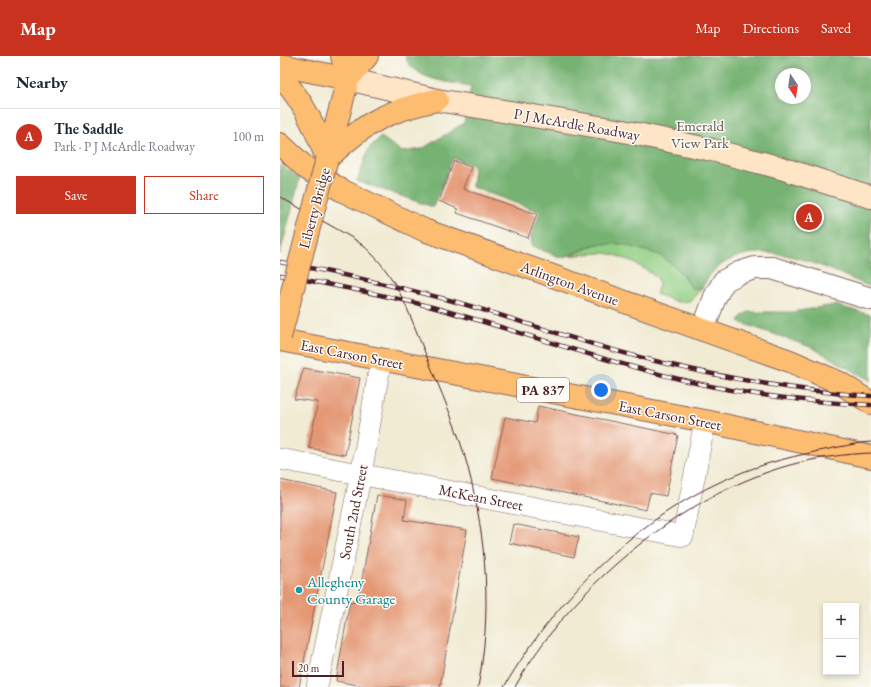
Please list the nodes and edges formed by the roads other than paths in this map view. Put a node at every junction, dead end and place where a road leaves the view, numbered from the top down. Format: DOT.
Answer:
graph roads {
  1 [pos="309,56"];
  2 [pos="342,56"];
  3 [pos="367,56"];
  4 [pos="280,65"];
  5 [pos="280,76"];
  6 [pos="348,79"];
  7 [pos="437,100"];
  8 [pos="280,144"];
  9 [pos="327,159"];
  10 [pos="871,197"];
  11 [pos="871,299"];
  12 [pos="703,330"];
  13 [pos="280,336"];
  14 [pos="280,340"];
  15 [pos="381,360"];
  16 [pos="871,403"];
  17 [pos="705,421"];
  18 [pos="871,457"];
  19 [pos="280,459"];
  20 [pos="361,474"];
  21 [pos="317,687"];
  1 -- 6 [label="main road"];
  2 -- 6 [label="main road"];
  3 -- 6 [label="main road"];
  4 -- 6 [label="main road, P J McArdle Roadway"];
  5 -- 9 [label="main road"];
  6 -- 7 [label="main road, P J McArdle Roadway"];
  6 -- 9 [label="main road, Liberty Bridge"];
  7 -- 9 [label="main road"];
  7 -- 10 [label="main road, P J McArdle Roadway"];
  8 -- 12 [label="main road, Arlington Avenue"];
  9 -- 13 [label="main road, Liberty Bridge, bridge"];
  11 -- 12 [label="street"];
  12 -- 16 [label="main road, Arlington Avenue"];
  14 -- 15 [label="main road, East Carson Street / PA 837"];
  15 -- 17 [label="main road, East Carson Street / PA 837"];
  15 -- 20 [label="street, South 2nd Street"];
  17 -- 18 [label="main road, East Carson Street / PA 837"];
  17 -- 20 [label="street, McKean Street"];
  19 -- 20 [label="street, McKean Street"];
  20 -- 21 [label="street, South 2nd Street"];
}
